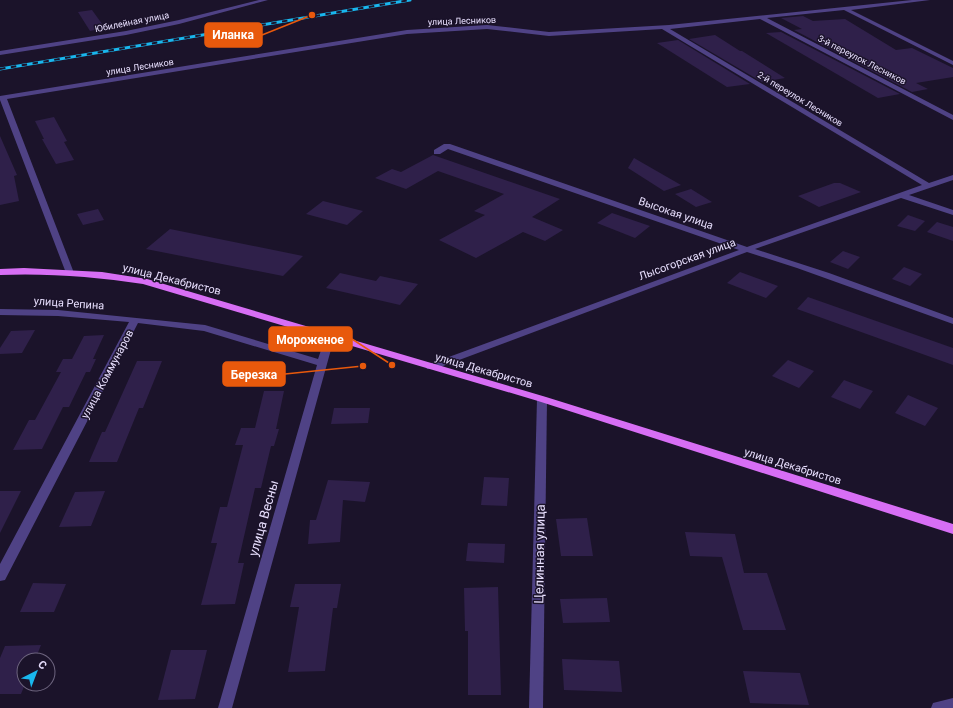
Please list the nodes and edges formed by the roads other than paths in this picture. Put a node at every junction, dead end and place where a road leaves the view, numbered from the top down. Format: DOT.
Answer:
graph roads {
  1 [pos="265,0"];
  2 [pos="928,0"];
  3 [pos="846,9"];
  4 [pos="762,18"];
  5 [pos="663,27"];
  6 [pos="0,53"];
  7 [pos="953,63"];
  8 [pos="2,98"];
  9 [pos="953,118"];
  10 [pos="438,152"];
  11 [pos="953,177"];
  12 [pos="929,186"];
  13 [pos="903,196"];
  14 [pos="953,213"];
  15 [pos="748,250"];
  16 [pos="0,272"];
  17 [pos="70,273"];
  18 [pos="0,312"];
  19 [pos="136,320"];
  20 [pos="953,321"];
  21 [pos="330,335"];
  22 [pos="322,363"];
  23 [pos="431,367"];
  24 [pos="542,400"];
  25 [pos="953,529"];
  26 [pos="0,576"];
  27 [pos="953,705"];
  28 [pos="225,708"];
  29 [pos="536,708"];
  30 [pos="938,708"];
  1 -- 6 [label="street, Юбилейная улица"];
  2 -- 3 [label="street, улица Лесников"];
  3 -- 4 [label="street, улица Лесников"];
  3 -- 7 [label="street"];
  4 -- 5 [label="street, улица Лесников"];
  4 -- 9 [label="street, 3-й переулок Лесников"];
  5 -- 8 [label="street, улица Лесников"];
  5 -- 12 [label="street, 2-й переулок Лесников"];
  8 -- 17 [label="street"];
  10 -- 15 [label="street, Высокая улица"];
  11 -- 12 [label="street, Лысогорская улица"];
  12 -- 13 [label="street, Лысогорская улица"];
  13 -- 14 [label="street"];
  13 -- 15 [label="street, Лысогорская улица"];
  15 -- 20 [label="street, Высокая улица"];
  15 -- 23 [label="street, Лысогорская улица"];
  16 -- 17 [label="main road, улица Декабристов"];
  17 -- 21 [label="main road, улица Декабристов"];
  18 -- 19 [label="street, улица Репина"];
  19 -- 22 [label="street, улица Коммунаров"];
  19 -- 26 [label="street, улица Коммунаров"];
  21 -- 22 [label="street, улица Весны"];
  21 -- 23 [label="main road, улица Декабристов"];
  22 -- 28 [label="street, улица Весны"];
  23 -- 24 [label="main road, улица Декабристов"];
  24 -- 25 [label="main road, улица Декабристов"];
  24 -- 29 [label="street, Целинная улица"];
  27 -- 30 [label="street"];
}
